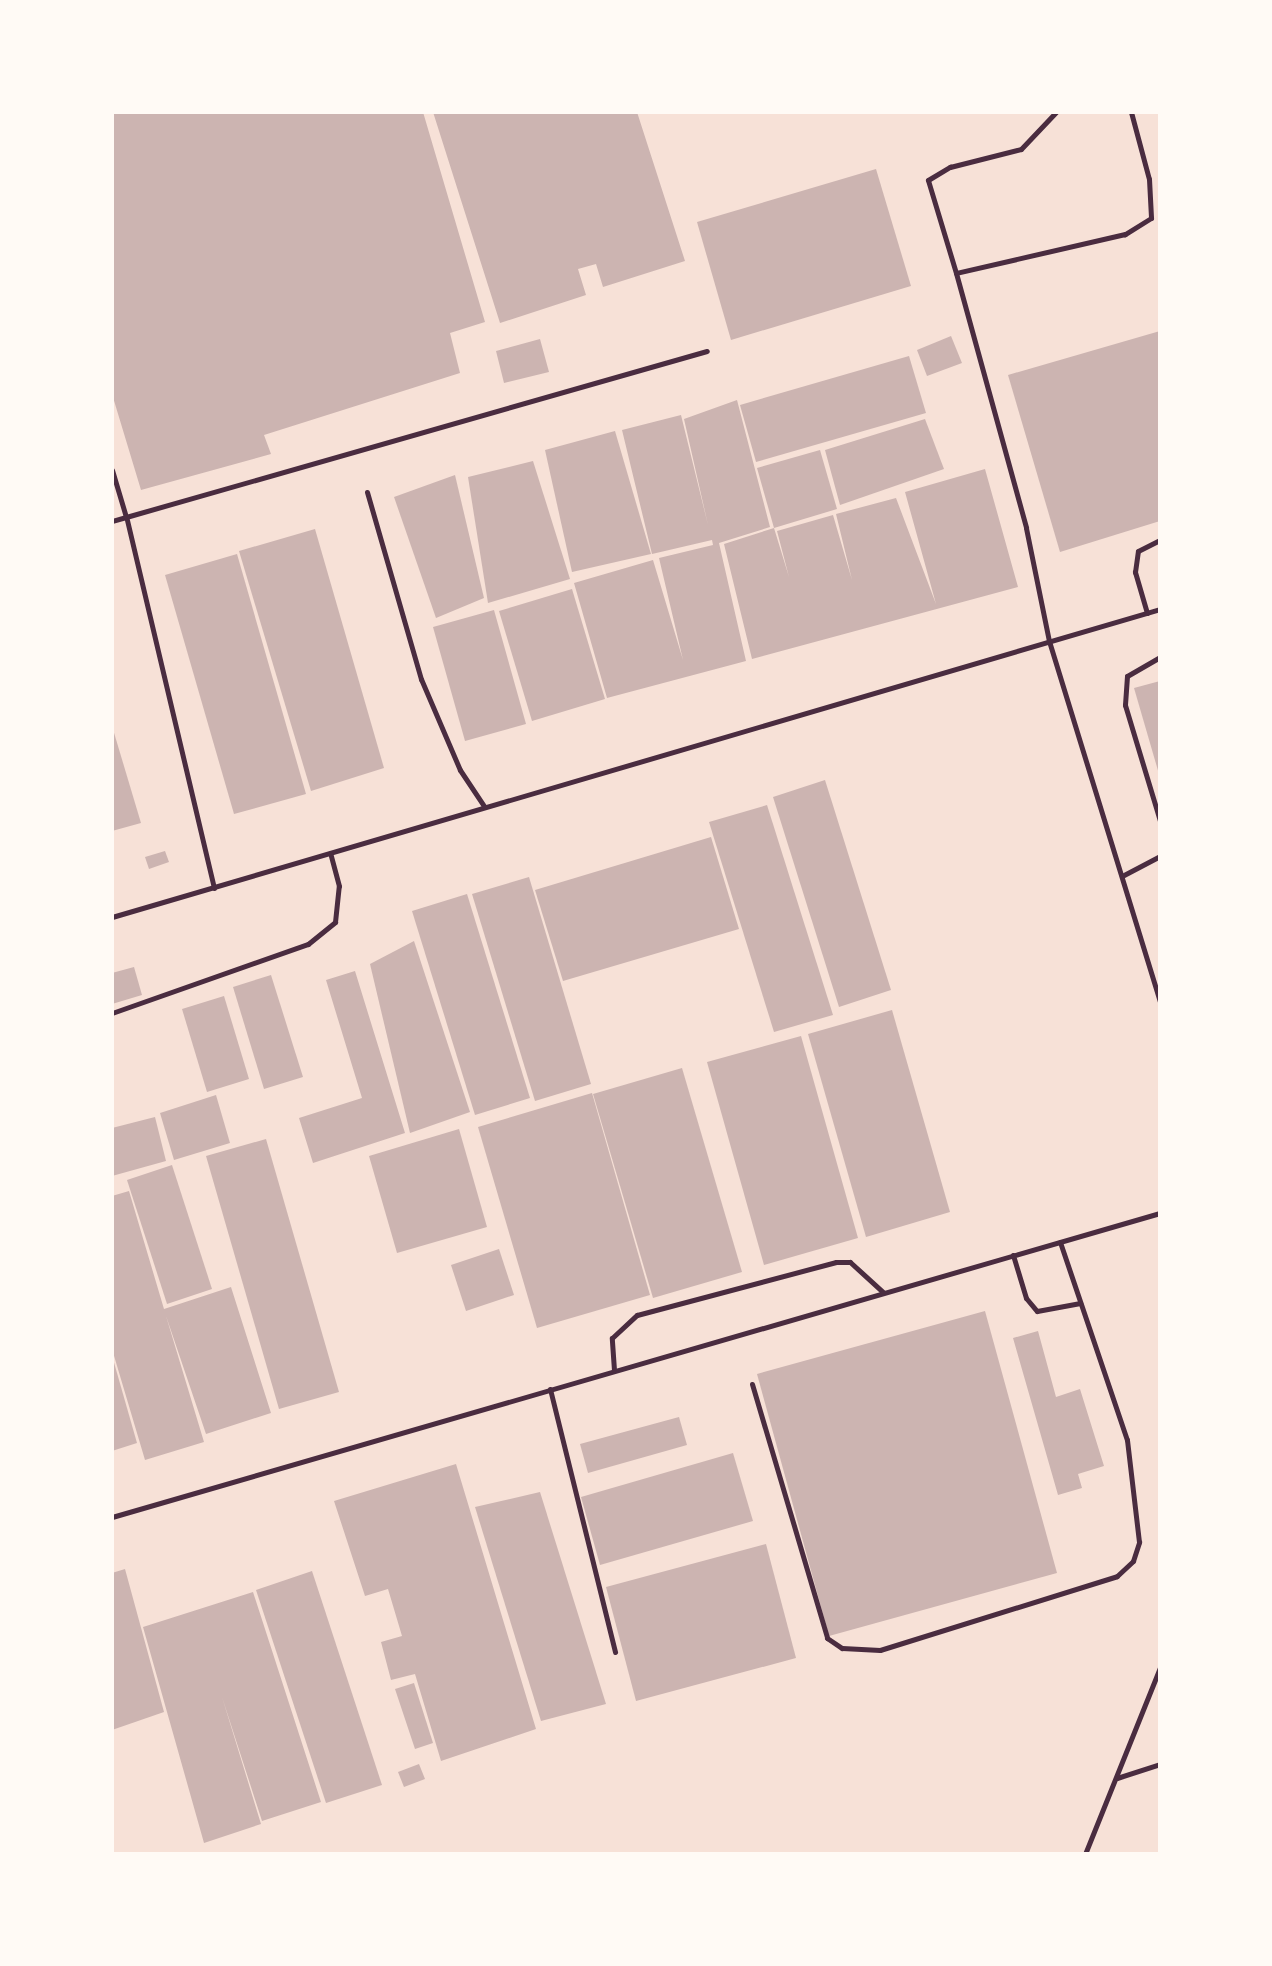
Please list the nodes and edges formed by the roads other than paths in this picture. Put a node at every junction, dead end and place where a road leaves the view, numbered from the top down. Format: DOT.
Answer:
graph roads {
  1 [pos="1056,112"];
  2 [pos="1131,112"];
  3 [pos="956,273"];
  4 [pos="707,351"];
  5 [pos="112,470"];
  6 [pos="367,492"];
  7 [pos="126,517"];
  8 [pos="112,521"];
  9 [pos="1160,540"];
  10 [pos="1160,609"];
  11 [pos="1147,613"];
  12 [pos="1049,641"];
  13 [pos="1160,657"];
  14 [pos="484,806"];
  15 [pos="1160,821"];
  16 [pos="330,853"];
  17 [pos="1160,856"];
  18 [pos="1122,876"];
  19 [pos="214,888"];
  20 [pos="112,917"];
  21 [pos="1160,1001"];
  22 [pos="112,1013"];
  23 [pos="1160,1213"];
  24 [pos="1060,1242"];
  25 [pos="1013,1255"];
  26 [pos="883,1292"];
  27 [pos="1080,1303"];
  28 [pos="614,1370"];
  29 [pos="752,1384"];
  30 [pos="550,1389"];
  31 [pos="112,1517"];
  32 [pos="615,1652"];
  33 [pos="1160,1667"];
  34 [pos="1160,1764"];
  35 [pos="1116,1778"];
  36 [pos="1085,1854"];
  1 -- 3 [label="lane"];
  2 -- 3 [label="lane"];
  3 -- 12 [label="lane"];
  4 -- 7 [label="lane"];
  5 -- 7 [label="lane"];
  6 -- 14 [label="lane"];
  7 -- 8 [label="lane"];
  7 -- 19 [label="lane"];
  9 -- 11 [label="lane"];
  10 -- 11 [label="lane"];
  11 -- 12 [label="lane"];
  12 -- 14 [label="lane"];
  12 -- 18 [label="lane"];
  13 -- 15 [label="lane"];
  14 -- 16 [label="lane"];
  16 -- 19 [label="lane"];
  16 -- 22 [label="lane"];
  17 -- 18 [label="lane"];
  18 -- 21 [label="lane"];
  19 -- 20 [label="lane"];
  23 -- 24 [label="lane"];
  24 -- 25 [label="lane"];
  24 -- 27 [label="lane"];
  25 -- 26 [label="lane"];
  25 -- 27 [label="lane"];
  26 -- 28 [label="lane"];
  26 -- 28 [label="lane"];
  27 -- 29 [label="lane"];
  28 -- 30 [label="lane"];
  30 -- 31 [label="lane"];
  30 -- 32 [label="lane"];
  33 -- 35 [label="lane"];
  34 -- 35 [label="lane"];
  35 -- 36 [label="lane"];
}
